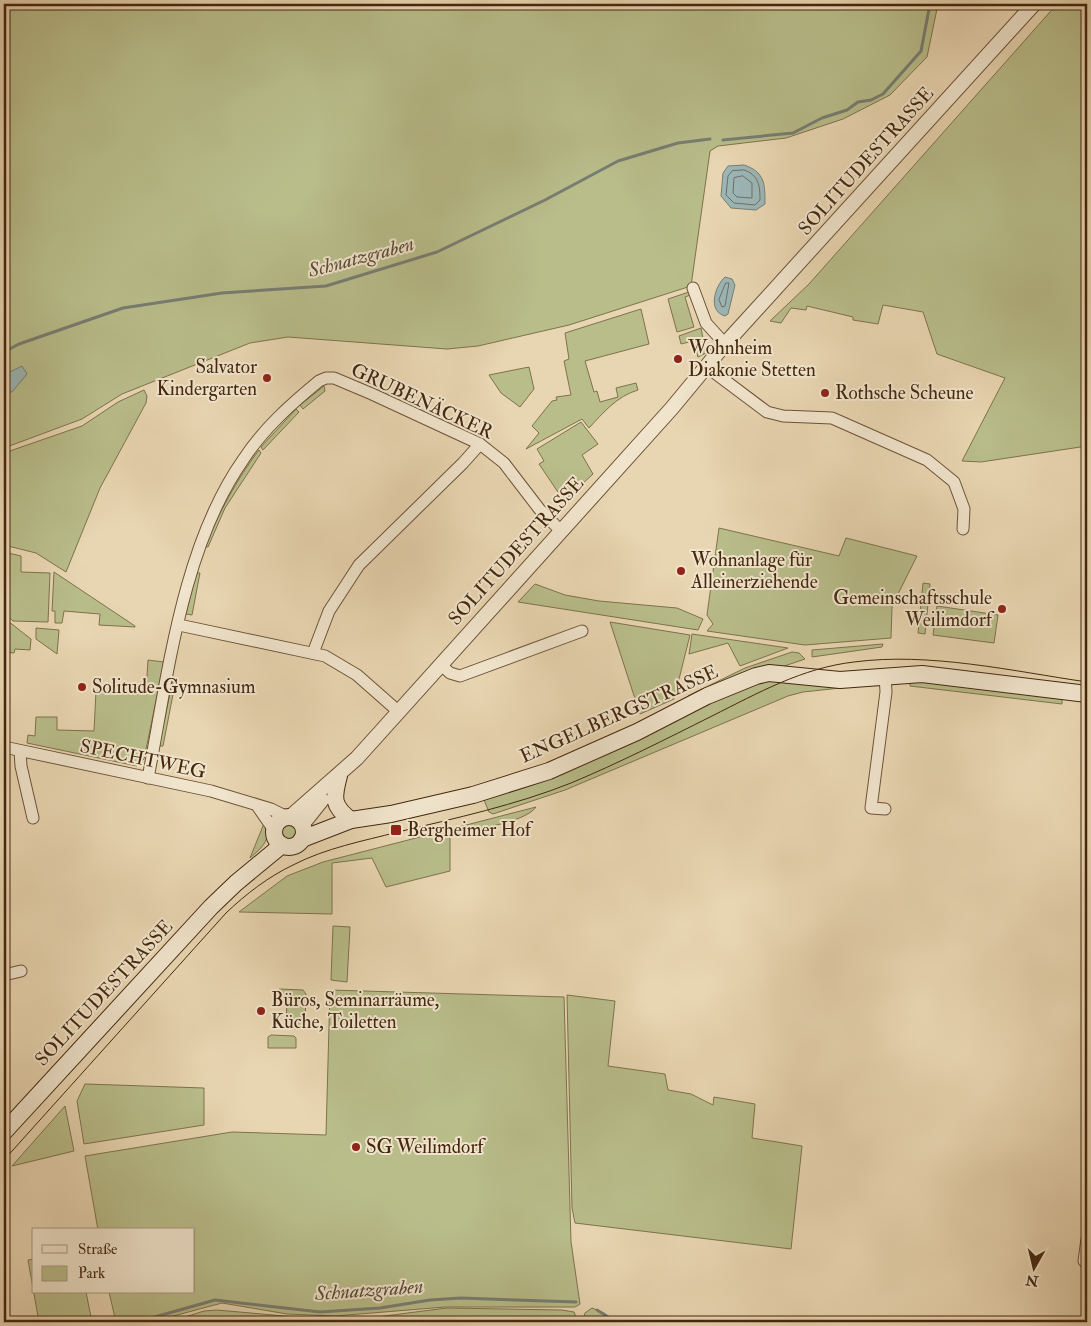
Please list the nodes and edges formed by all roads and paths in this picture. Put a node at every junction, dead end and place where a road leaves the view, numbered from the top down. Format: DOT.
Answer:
graph roads {
  1 [pos="1034,4"];
  2 [pos="693,288"];
  3 [pos="725,344"];
  4 [pos="707,367"];
  5 [pos="480,444"];
  6 [pos="963,528"];
  7 [pos="561,531"];
  8 [pos="179,626"];
  9 [pos="582,631"];
  10 [pos="312,653"];
  11 [pos="440,665"];
  12 [pos="885,675"];
  13 [pos="1087,694"];
  14 [pos="399,712"];
  15 [pos="4,748"];
  16 [pos="20,750"];
  17 [pos="148,778"];
  18 [pos="336,778"];
  19 [pos="258,807"];
  20 [pos="885,809"];
  21 [pos="33,818"];
  22 [pos="347,822"];
  23 [pos="297,825"];
  24 [pos="277,837"];
  25 [pos="21,971"];
  26 [pos="4,975"];
  27 [pos="4,1132"];
  28 [pos="1087,1239"];
  29 [pos="1084,1260"];
  1 -- 3 [label="street, SOLITUDESTRASSE"];
  2 -- 3 [label="street"];
  3 -- 4 [label="street, SOLITUDESTRASSE"];
  4 -- 6 [label="street"];
  4 -- 7 [label="street, SOLITUDESTRASSE"];
  5 -- 7 [label="street, GRUBENÄCKER"];
  5 -- 8 [label="street, GRUBENÄCKER"];
  5 -- 10 [label="street"];
  7 -- 11 [label="street, SOLITUDESTRASSE"];
  8 -- 10 [label="street"];
  8 -- 17 [label="street, GRUBENÄCKER"];
  9 -- 11 [label="street"];
  10 -- 14 [label="street"];
  11 -- 14 [label="street, SOLITUDESTRASSE"];
  12 -- 13 [label="main road, ENGELBERGSTRASSE"];
  12 -- 20 [label="street"];
  12 -- 22 [label="main road, ENGELBERGSTRASSE"];
  14 -- 18 [label="street, SOLITUDESTRASSE"];
  15 -- 16 [label="street, SPECHTWEG"];
  16 -- 17 [label="street, SPECHTWEG"];
  16 -- 21 [label="street"];
  17 -- 19 [label="street, SPECHTWEG"];
  18 -- 22 [label="main road"];
  18 -- 23 [label="street, SOLITUDESTRASSE"];
  19 -- 23 [label="street, SPECHTWEG"];
  19 -- 24 [label="street"];
  22 -- 23 [label="main road, ENGELBERGSTRASSE"];
  23 -- 24 [label="main road, SOLITUDESTRASSE"];
  23 -- 24 [label="main road, ENGELBERGSTRASSE"];
  24 -- 27 [label="main road, SOLITUDESTRASSE"];
  25 -- 26 [label="street"];
  28 -- 29 [label="street"];
}
